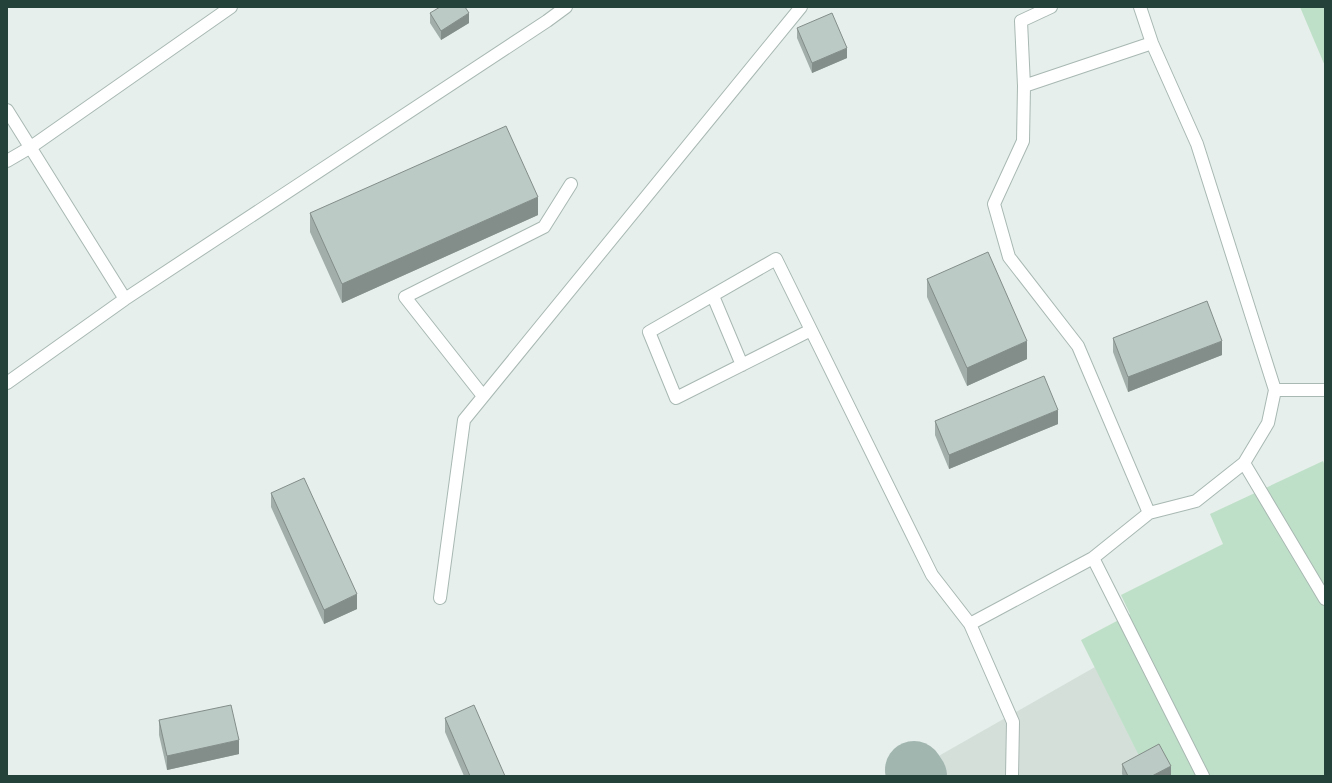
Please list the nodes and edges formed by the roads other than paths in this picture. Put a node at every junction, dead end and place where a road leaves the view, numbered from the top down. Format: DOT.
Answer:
graph roads {
  1 [pos="231,7"];
  2 [pos="566,7"];
  3 [pos="801,7"];
  4 [pos="1051,7"];
  5 [pos="1140,7"];
  6 [pos="1152,43"];
  7 [pos="1024,86"];
  8 [pos="7,110"];
  9 [pos="31,147"];
  10 [pos="7,161"];
  11 [pos="570,184"];
  12 [pos="713,296"];
  13 [pos="125,299"];
  14 [pos="812,330"];
  15 [pos="742,365"];
  16 [pos="7,383"];
  17 [pos="1276,390"];
  18 [pos="1325,390"];
  19 [pos="483,396"];
  20 [pos="1244,463"];
  21 [pos="1149,513"];
  22 [pos="1093,558"];
  23 [pos="440,598"];
  24 [pos="1325,599"];
  25 [pos="970,624"];
  26 [pos="1012,776"];
  27 [pos="1203,776"];
  1 -- 9 [label="street"];
  2 -- 13 [label="street"];
  3 -- 19 [label="street"];
  4 -- 7 [label="street"];
  5 -- 6 [label="street"];
  6 -- 7 [label="street"];
  6 -- 17 [label="street"];
  7 -- 21 [label="street"];
  8 -- 9 [label="street"];
  9 -- 10 [label="street"];
  9 -- 13 [label="street"];
  11 -- 19 [label="street"];
  12 -- 14 [label="street"];
  12 -- 15 [label="street"];
  12 -- 15 [label="street"];
  13 -- 16 [label="street"];
  14 -- 15 [label="street"];
  14 -- 25 [label="street"];
  17 -- 18 [label="street"];
  17 -- 20 [label="street"];
  19 -- 23 [label="street"];
  20 -- 21 [label="street"];
  20 -- 24 [label="street"];
  21 -- 22 [label="street"];
  22 -- 25 [label="street"];
  22 -- 27 [label="street"];
  25 -- 26 [label="street"];
}
